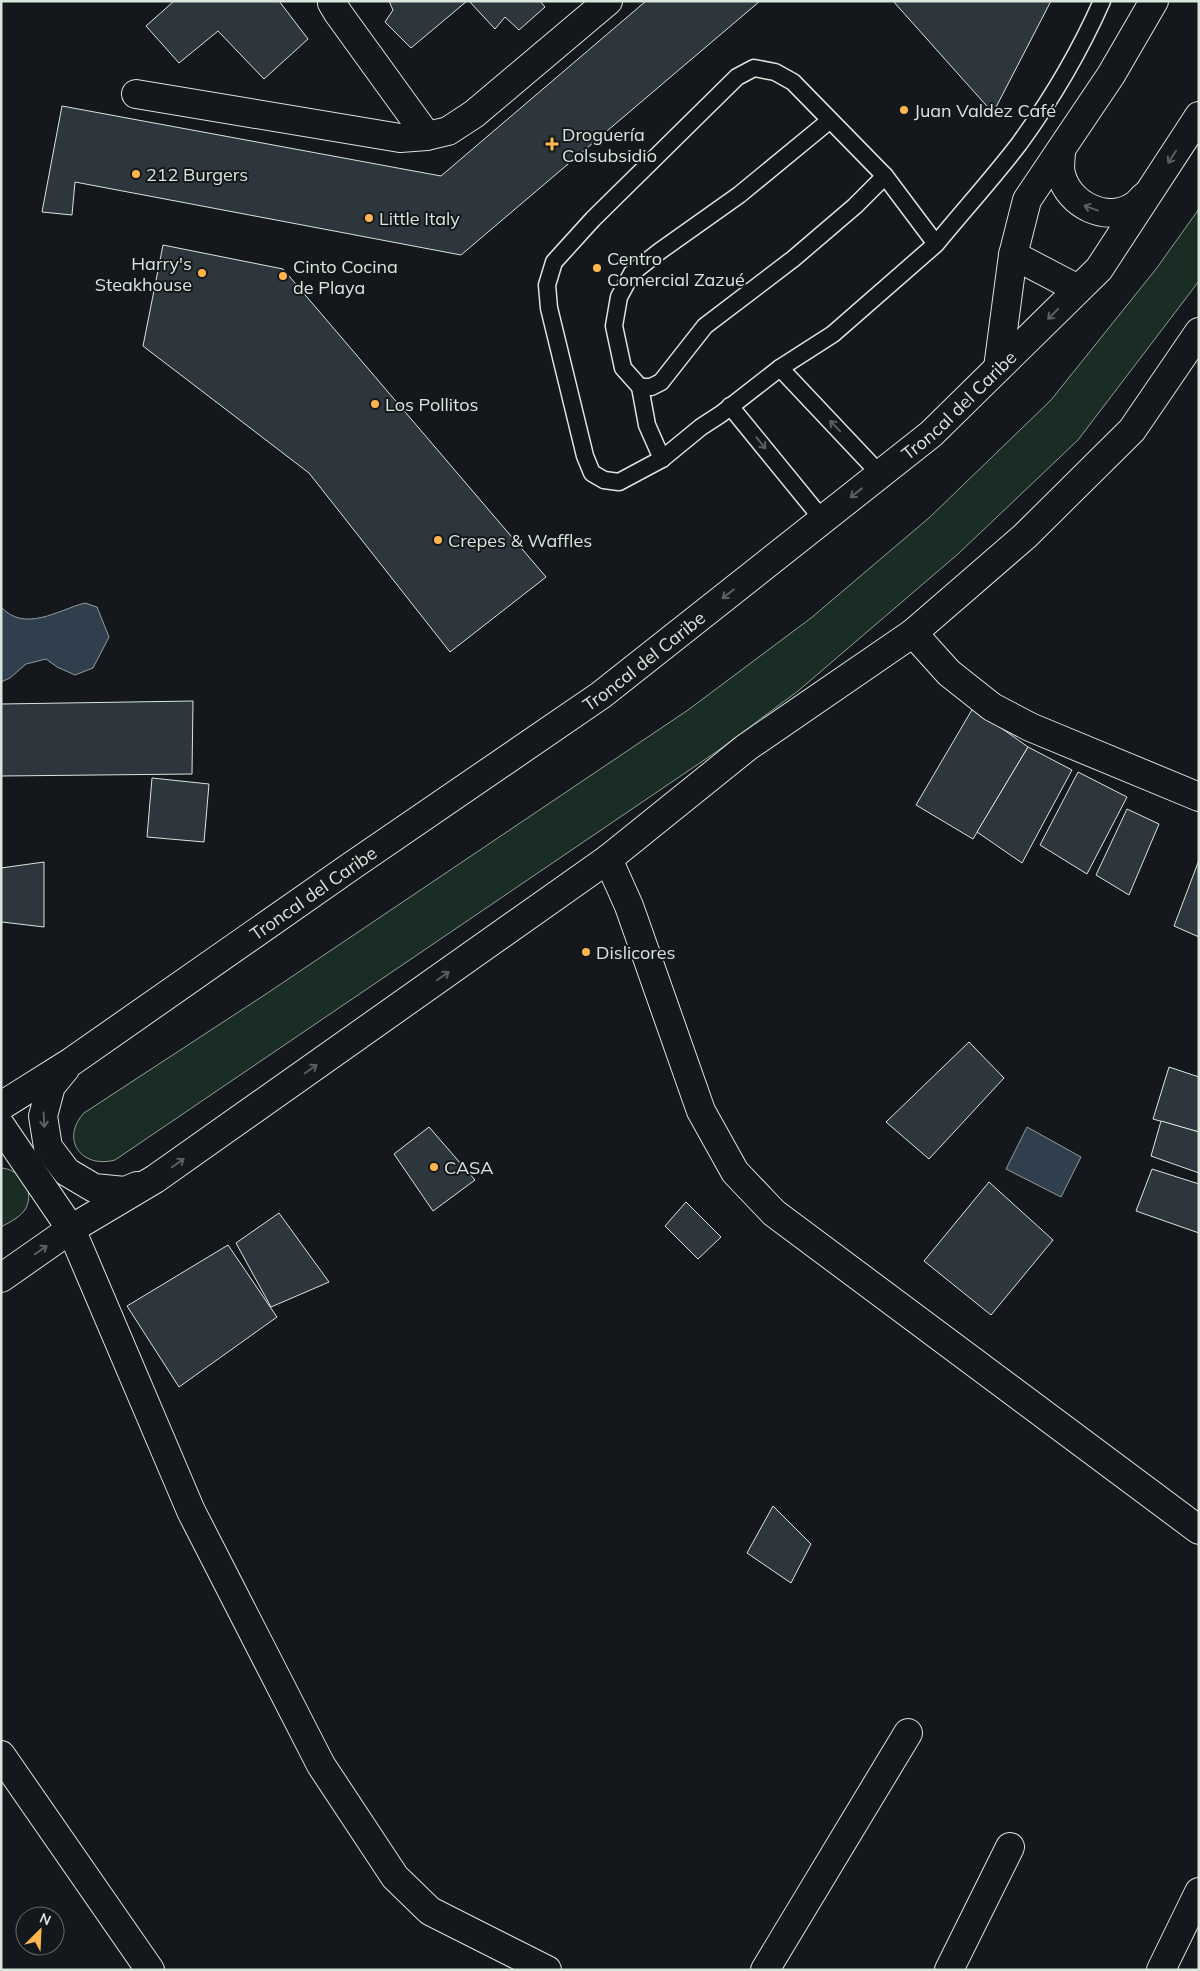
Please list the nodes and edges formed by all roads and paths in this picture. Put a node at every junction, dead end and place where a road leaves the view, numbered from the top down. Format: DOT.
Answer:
graph roads {
  1 [pos="333,1"];
  2 [pos="608,1"];
  3 [pos="1102,1"];
  4 [pos="1154,1"];
  5 [pos="136,94"];
  6 [pos="1199,116"];
  7 [pos="830,121"];
  8 [pos="427,136"];
  9 [pos="1061,151"];
  10 [pos="886,176"];
  11 [pos="1150,191"];
  12 [pos="936,244"];
  13 [pos="1014,255"];
  14 [pos="1078,289"];
  15 [pos="1199,332"];
  16 [pos="780,368"];
  17 [pos="998,368"];
  18 [pos="640,387"];
  19 [pos="730,406"];
  20 [pos="662,459"];
  21 [pos="880,474"];
  22 [pos="822,520"];
  23 [pos="913,632"];
  24 [pos="1199,797"];
  25 [pos="608,860"];
  26 [pos="71,1062"];
  27 [pos="1,1106"];
  28 [pos="1,1126"];
  29 [pos="155,1179"];
  30 [pos="72,1229"];
  31 [pos="1,1278"];
  32 [pos="1199,1530"];
  33 [pos="908,1734"];
  34 [pos="1,1755"];
  35 [pos="1010,1847"];
  36 [pos="1199,1892"];
  37 [pos="150,1970"];
  38 [pos="547,1970"];
  39 [pos="765,1970"];
  40 [pos="949,1970"];
  41 [pos="1161,1970"];
  1 -- 8 [label="main road"];
  2 -- 8 [label="main road"];
  3 -- 12 [label="lane"];
  4 -- 9 [label="main road"];
  5 -- 8 [label="main road"];
  6 -- 11 [label="main road, Troncal del Caribe, one-way"];
  7 -- 10 [label="lane"];
  7 -- 18 [label="lane"];
  7 -- 20 [label="lane"];
  11 -- 9 [label="main road, one-way"];
  9 -- 13 [label="main road"];
  10 -- 12 [label="lane"];
  10 -- 18 [label="lane"];
  11 -- 14 [label="main road, Troncal del Caribe"];
  12 -- 16 [label="lane"];
  13 -- 14 [label="main road"];
  13 -- 17 [label="main road"];
  14 -- 17 [label="main road, Troncal del Caribe, one-way"];
  15 -- 23 [label="main road"];
  16 -- 19 [label="lane"];
  21 -- 16 [label="lane, one-way"];
  17 -- 21 [label="main road, Troncal del Caribe"];
  18 -- 20 [label="lane"];
  19 -- 20 [label="lane"];
  19 -- 22 [label="lane, one-way"];
  21 -- 22 [label="main road, Troncal del Caribe, one-way"];
  22 -- 26 [label="main road, Troncal del Caribe, one-way"];
  23 -- 24 [label="main road"];
  23 -- 25 [label="main road"];
  29 -- 25 [label="main road, one-way"];
  25 -- 32 [label="main road"];
  26 -- 27 [label="main road, Troncal del Caribe"];
  26 -- 29 [label="main road, one-way"];
  28 -- 30 [label="main road"];
  29 -- 30 [label="main road"];
  31 -- 30 [label="main road, one-way"];
  30 -- 38 [label="main road"];
  33 -- 39 [label="main road"];
  34 -- 37 [label="main road"];
  35 -- 40 [label="main road"];
  36 -- 41 [label="main road"];
}
